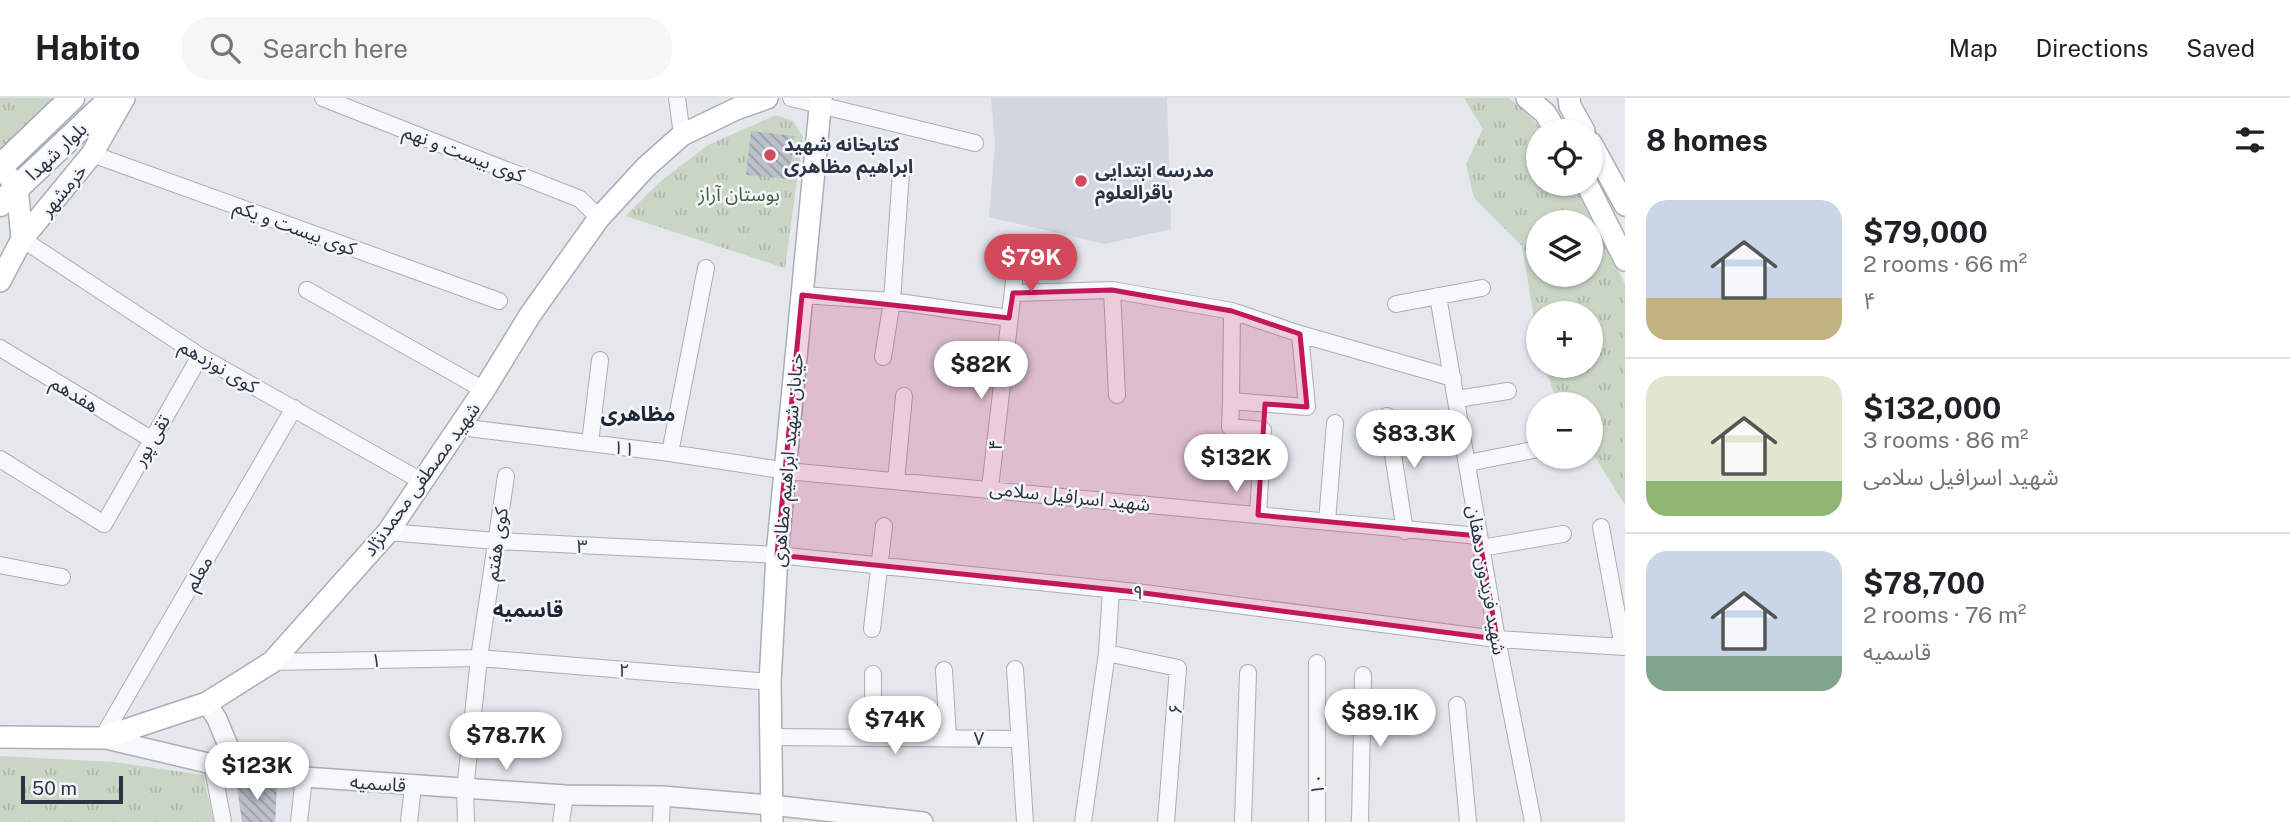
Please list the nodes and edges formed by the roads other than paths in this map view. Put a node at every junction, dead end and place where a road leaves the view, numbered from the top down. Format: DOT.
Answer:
graph roads {
  1 [pos="72,98"];
  2 [pos="112,98"];
  3 [pos="124,98"];
  4 [pos="323,98"];
  5 [pos="677,98"];
  6 [pos="767,98"];
  7 [pos="791,98"];
  8 [pos="1527,98"];
  9 [pos="1569,98"];
  10 [pos="821,102"];
  11 [pos="1549,119"];
  12 [pos="1577,119"];
  13 [pos="682,135"];
  14 [pos="975,143"];
  15 [pos="92,154"];
  16 [pos="1603,165"];
  17 [pos="0,167"];
  18 [pos="901,173"];
  19 [pos="9,195"];
  20 [pos="1593,196"];
  21 [pos="1625,205"];
  22 [pos="599,219"];
  23 [pos="22,240"];
  24 [pos="1625,260"];
  25 [pos="1016,264"];
  26 [pos="705,268"];
  27 [pos="0,281"];
  28 [pos="1482,288"];
  29 [pos="1112,289"];
  30 [pos="307,290"];
  31 [pos="1013,293"];
  32 [pos="802,295"];
  33 [pos="1438,296"];
  34 [pos="499,300"];
  35 [pos="892,301"];
  36 [pos="1396,304"];
  37 [pos="1232,311"];
  38 [pos="1009,318"];
  39 [pos="1300,334"];
  40 [pos="0,348"];
  41 [pos="200,356"];
  42 [pos="883,357"];
  43 [pos="600,360"];
  44 [pos="1453,378"];
  45 [pos="484,390"];
  46 [pos="1508,391"];
  47 [pos="1117,395"];
  48 [pos="904,396"];
  49 [pos="1457,399"];
  50 [pos="1231,401"];
  51 [pos="293,408"];
  52 [pos="1387,416"];
  53 [pos="1335,424"];
  54 [pos="460,427"];
  55 [pos="151,439"];
  56 [pos="590,443"];
  57 [pos="1526,451"];
  58 [pos="670,453"];
  59 [pos="0,459"];
  60 [pos="1468,463"];
  61 [pos="787,471"];
  62 [pos="506,476"];
  63 [pos="896,481"];
  64 [pos="423,482"];
  65 [pos="990,488"];
  66 [pos="1258,514"];
  67 [pos="1327,522"];
  68 [pos="884,526"];
  69 [pos="1601,527"];
  70 [pos="1405,531"];
  71 [pos="388,532"];
  72 [pos="1563,534"];
  73 [pos="496,541"];
  74 [pos="1480,542"];
  75 [pos="777,555"];
  76 [pos="0,565"];
  77 [pos="880,566"];
  78 [pos="62,577"];
  79 [pos="1111,589"];
  80 [pos="872,629"];
  81 [pos="1497,639"];
  82 [pos="1624,647"];
  83 [pos="1107,653"];
  84 [pos="479,658"];
  85 [pos="272,662"];
  86 [pos="1317,663"];
  87 [pos="1015,669"];
  88 [pos="944,670"];
  89 [pos="1248,673"];
  90 [pos="873,674"];
  91 [pos="1363,675"];
  92 [pos="770,682"];
  93 [pos="207,703"];
  94 [pos="1457,705"];
  95 [pos="0,737"];
  96 [pos="771,737"];
  97 [pos="102,738"];
  98 [pos="873,738"];
  99 [pos="948,738"];
  100 [pos="1019,739"];
  101 [pos="212,765"];
  102 [pos="237,767"];
  103 [pos="304,777"];
  104 [pos="414,786"];
  105 [pos="466,790"];
  106 [pos="565,795"];
  107 [pos="662,796"];
  108 [pos="772,813"];
  109 [pos="223,822"];
  110 [pos="299,822"];
  111 [pos="409,822"];
  112 [pos="466,822"];
  113 [pos="561,822"];
  114 [pos="662,822"];
  115 [pos="923,822"];
  116 [pos="1024,822"];
  117 [pos="1083,822"];
  118 [pos="1166,822"];
  119 [pos="1243,822"];
  120 [pos="1317,822"];
  121 [pos="1360,822"];
  122 [pos="1468,822"];
  123 [pos="1533,822"];
  1 -- 17 [label="main road, بلوار شهدا"];
  2 -- 19 [label="main road, بلوار شهدا"];
  3 -- 15 [label="main road, خرمشهر"];
  4 -- 22 [label="street, کوی بیست و نهم"];
  5 -- 13 [label="street"];
  6 -- 13 [label="main road, شهید مصطفی محمدنژاد"];
  7 -- 10 [label="street"];
  8 -- 11 [label="main road"];
  9 -- 12 [label="main road"];
  10 -- 14 [label="street"];
  10 -- 32 [label="main road, خیابان شهید ابراهیم مظاهری"];
  13 -- 22 [label="main road, شهید مصطفی محمدنژاد"];
  15 -- 23 [label="main road, خرمشهر"];
  15 -- 34 [label="street, کوی بیست و یکم"];
  16 -- 21 [label="main road"];
  17 -- 19 [label="main road"];
  18 -- 35 [label="street"];
  19 -- 23 [label="main road"];
  20 -- 24 [label="main road"];
  22 -- 45 [label="main road, شهید مصطفی محمدنژاد"];
  23 -- 27 [label="main road, خرمشهر"];
  23 -- 41 [label="street, کوی نوزدهم"];
  25 -- 31 [label="street, ۴"];
  26 -- 58 [label="street"];
  28 -- 33 [label="street"];
  29 -- 31 [label="street"];
  29 -- 37 [label="street"];
  29 -- 47 [label="street"];
  30 -- 45 [label="street"];
  31 -- 38 [label="street, ۴"];
  32 -- 35 [label="street"];
  32 -- 61 [label="main road, خیابان شهید ابراهیم مظاهری"];
  33 -- 36 [label="street"];
  33 -- 44 [label="street, شهید فریدون دهقان"];
  35 -- 38 [label="street"];
  35 -- 42 [label="street"];
  37 -- 39 [label="street"];
  37 -- 50 [label="street"];
  38 -- 65 [label="street, ۴"];
  39 -- 44 [label="street"];
  39 -- 50 [label="street"];
  40 -- 55 [label="street, هفدهم"];
  41 -- 51 [label="street, کوی نوزدهم"];
  41 -- 55 [label="street, تقی پور"];
  43 -- 56 [label="street"];
  44 -- 49 [label="street, شهید فریدون دهقان"];
  45 -- 54 [label="main road, شهید مصطفی محمدنژاد"];
  46 -- 49 [label="street"];
  48 -- 63 [label="street"];
  49 -- 60 [label="street, شهید فریدون دهقان"];
  50 -- 66 [label="street"];
  51 -- 64 [label="street, کوی نوزدهم"];
  51 -- 97 [label="street, معلم"];
  52 -- 70 [label="street"];
  53 -- 67 [label="street"];
  54 -- 56 [label="street, ۱۱"];
  54 -- 64 [label="main road, شهید مصطفی محمدنژاد"];
  55 -- 59 [label="street, تقی پور"];
  56 -- 58 [label="street, ۱۱"];
  57 -- 60 [label="street"];
  58 -- 61 [label="street, ۱۱"];
  60 -- 74 [label="street, شهید فریدون دهقان"];
  61 -- 63 [label="street, شهید اسرافیل سلامی"];
  61 -- 75 [label="main road, خیابان شهید ابراهیم مظاهری"];
  62 -- 73 [label="street, کوی هفتم"];
  63 -- 65 [label="street, شهید اسرافیل سلامی"];
  64 -- 71 [label="main road, شهید مصطفی محمدنژاد"];
  65 -- 66 [label="street, شهید اسرافیل سلامی"];
  66 -- 67 [label="street, شهید اسرافیل سلامی"];
  67 -- 70 [label="street, شهید اسرافیل سلامی"];
  68 -- 77 [label="street"];
  69 -- 82 [label="street"];
  70 -- 74 [label="street, شهید اسرافیل سلامی"];
  71 -- 73 [label="street, ۳"];
  71 -- 85 [label="main road, شهید مصطفی محمدنژاد"];
  72 -- 74 [label="street, شهید اسرافیل سلامی"];
  73 -- 75 [label="street, ۳"];
  73 -- 84 [label="street, کوی هفتم"];
  74 -- 81 [label="street, شهید فریدون دهقان"];
  75 -- 77 [label="street, ۹"];
  75 -- 92 [label="main road, خیابان شهید ابراهیم مظاهری"];
  76 -- 78 [label="street"];
  77 -- 79 [label="street, ۹"];
  77 -- 80 [label="street"];
  79 -- 81 [label="street, ۹"];
  79 -- 83 [label="street"];
  81 -- 82 [label="street, ۹"];
  81 -- 123 [label="street, شهید فریدون دهقان"];
  83 -- 117 [label="street"];
  83 -- 118 [label="street, ۶"];
  84 -- 85 [label="street, ۱"];
  84 -- 92 [label="street, ۲"];
  84 -- 105 [label="street, کوی هفتم"];
  85 -- 93 [label="main road, شهید مصطفی محمدنژاد"];
  86 -- 120 [label="street, ۱۰"];
  87 -- 100 [label="street"];
  88 -- 99 [label="street"];
  89 -- 119 [label="street"];
  90 -- 98 [label="street"];
  91 -- 121 [label="street"];
  92 -- 96 [label="main road, خیابان شهید ابراهیم مظاهری"];
  93 -- 97 [label="main road, شهید مصطفی محمدنژاد"];
  93 -- 102 [label="street"];
  94 -- 122 [label="street"];
  95 -- 97 [label="main road, شهید مصطفی محمدنژاد"];
  96 -- 98 [label="street, ۷"];
  96 -- 108 [label="main road, خیابان شهید ابراهیم مظاهری"];
  97 -- 101 [label="street, قاسمیه"];
  98 -- 99 [label="street, ۷"];
  99 -- 100 [label="street, ۷"];
  100 -- 116 [label="street"];
  101 -- 102 [label="street, قاسمیه"];
  101 -- 109 [label="street"];
  102 -- 103 [label="street, قاسمیه"];
  103 -- 104 [label="street, قاسمیه"];
  103 -- 110 [label="street"];
  104 -- 105 [label="street, قاسمیه"];
  104 -- 111 [label="street"];
  105 -- 106 [label="street, قاسمیه"];
  105 -- 112 [label="street, کوی هفتم"];
  106 -- 107 [label="street, قاسمیه"];
  106 -- 113 [label="street"];
  107 -- 108 [label="street, قاسمیه"];
  107 -- 114 [label="street"];
  108 -- 115 [label="street, قاسمیه"];
}
